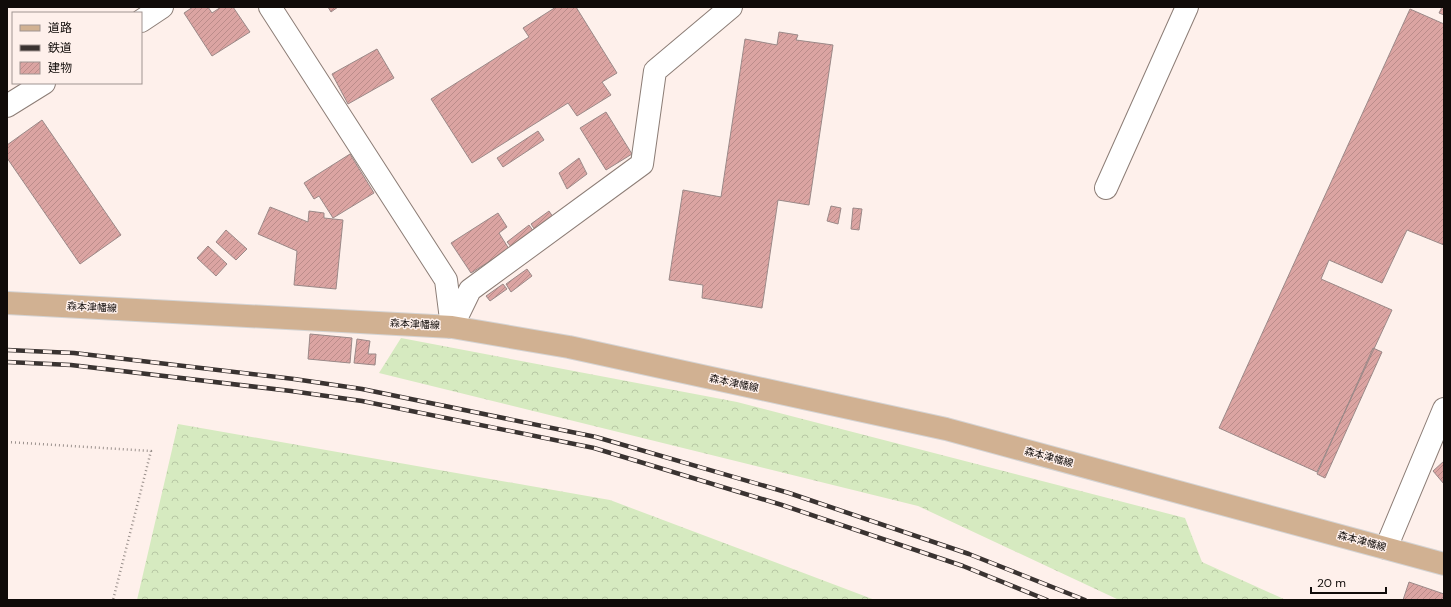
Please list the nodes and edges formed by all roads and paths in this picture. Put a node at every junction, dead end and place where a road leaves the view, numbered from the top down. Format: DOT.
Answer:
graph roads {
  1 [pos="162,7"];
  2 [pos="270,7"];
  3 [pos="731,7"];
  4 [pos="1187,7"];
  5 [pos="142,20"];
  6 [pos="42,84"];
  7 [pos="7,106"];
  8 [pos="1106,188"];
  9 [pos="7,303"];
  10 [pos="452,327"];
  11 [pos="1444,409"];
  12 [pos="7,442"];
  13 [pos="1386,548"];
  14 [pos="1444,564"];
  15 [pos="113,600"];
  1 -- 5 [label="street"];
  2 -- 10 [label="street"];
  3 -- 10 [label="street"];
  4 -- 8 [label="street"];
  6 -- 7 [label="street"];
  9 -- 10 [label="main road, 森本津幡線"];
  10 -- 13 [label="main road, 森本津幡線"];
  11 -- 13 [label="street"];
  12 -- 15 [label="path"];
  13 -- 14 [label="main road, 森本津幡線"];
}
